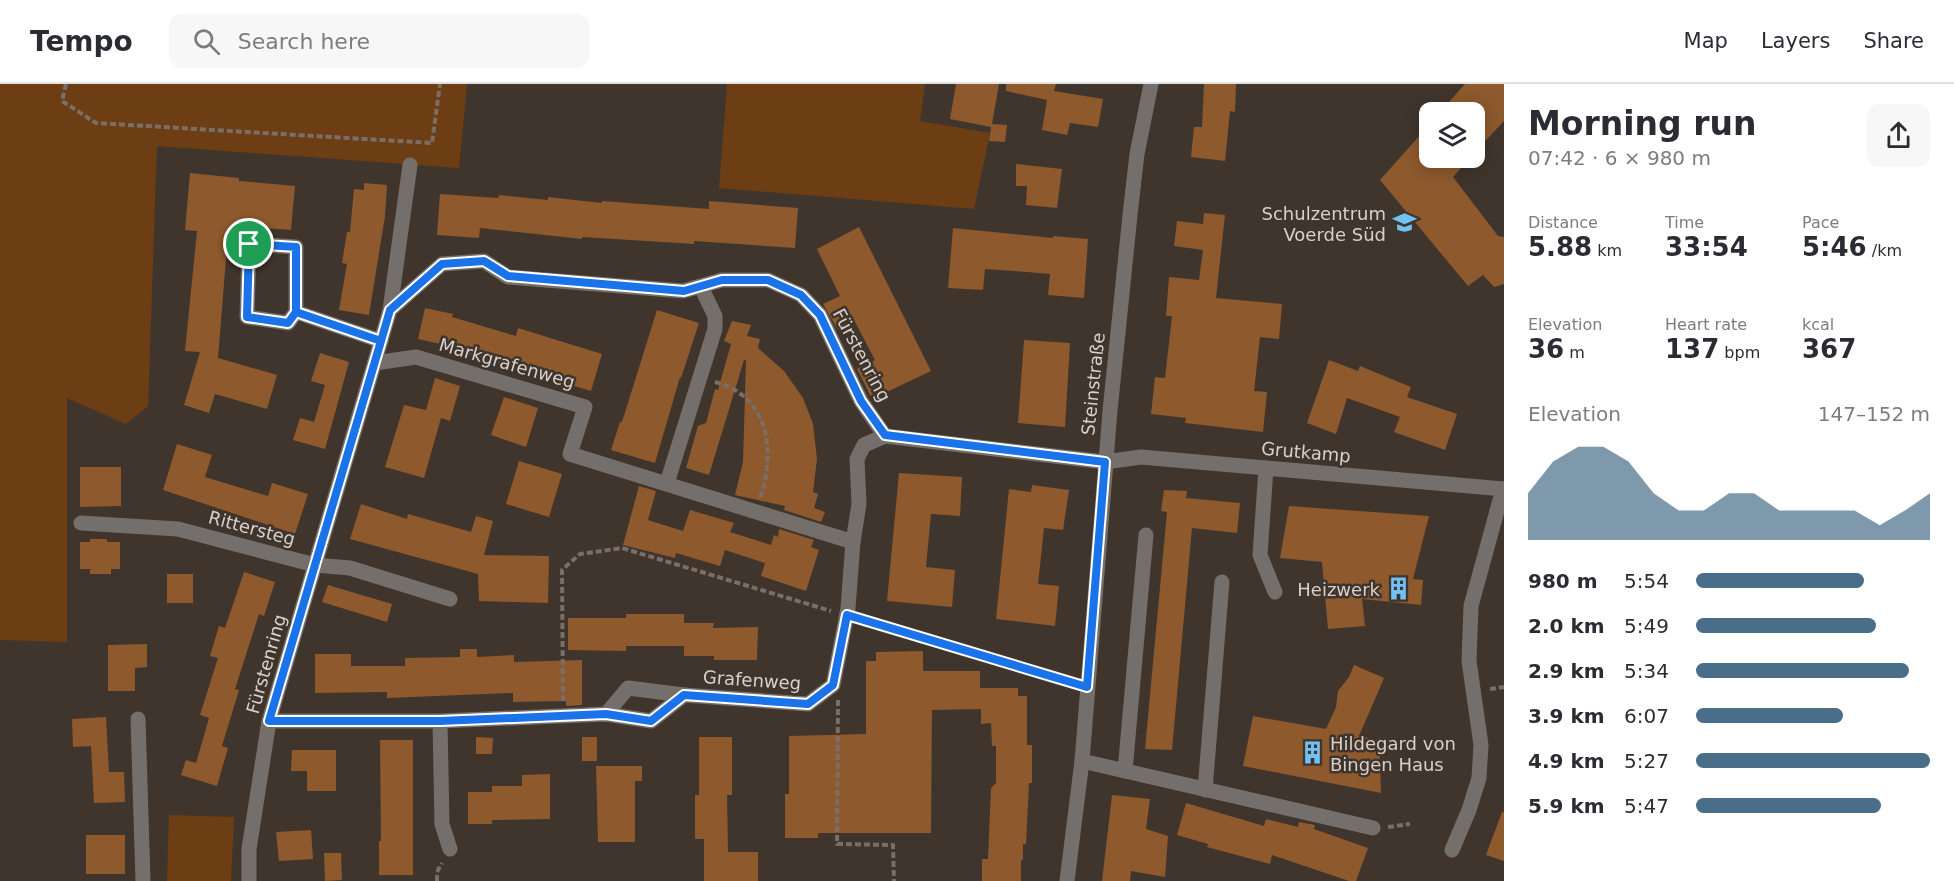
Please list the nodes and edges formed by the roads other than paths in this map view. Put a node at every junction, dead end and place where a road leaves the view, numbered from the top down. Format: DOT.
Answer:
graph roads {
  1 [pos="1152,84"];
  2 [pos="410,165"];
  3 [pos="701,287"];
  4 [pos="390,310"];
  5 [pos="296,312"];
  6 [pos="381,341"];
  7 [pos="375,363"];
  8 [pos="885,435"];
  9 [pos="1105,462"];
  10 [pos="1266,468"];
  11 [pos="667,483"];
  12 [pos="1504,489"];
  13 [pos="81,523"];
  14 [pos="1146,536"];
  15 [pos="853,542"];
  16 [pos="315,566"];
  17 [pos="1222,582"];
  18 [pos="1275,592"];
  19 [pos="450,599"];
  20 [pos="684,695"];
  21 [pos="606,714"];
  22 [pos="138,719"];
  23 [pos="269,721"];
  24 [pos="440,721"];
  25 [pos="1082,761"];
  26 [pos="1125,771"];
  27 [pos="1205,790"];
  28 [pos="1373,828"];
  29 [pos="450,849"];
  30 [pos="1452,850"];
  31 [pos="1070,877"];
  32 [pos="143,881"];
  33 [pos="249,881"];
  1 -- 9 [label="street, Steinstraße"];
  2 -- 4 [label="street, Fürstenring"];
  3 -- 4 [label="street, Fürstenring"];
  3 -- 8 [label="street, Fürstenring"];
  3 -- 11 [label="street"];
  4 -- 6 [label="street, Fürstenring"];
  5 -- 5 [label="street"];
  5 -- 6 [label="street"];
  6 -- 7 [label="street, Fürstenring"];
  7 -- 11 [label="street, Markgrafenweg"];
  7 -- 16 [label="street, Fürstenring"];
  8 -- 9 [label="street"];
  8 -- 15 [label="street, Grafenweg"];
  9 -- 10 [label="street, Grutkamp"];
  9 -- 25 [label="street, Steinstraße"];
  10 -- 12 [label="street, Grutkamp"];
  10 -- 18 [label="street"];
  11 -- 15 [label="street, Markgrafenweg"];
  12 -- 30 [label="street"];
  13 -- 16 [label="street, Rittersteg"];
  14 -- 26 [label="street"];
  15 -- 20 [label="street, Grafenweg"];
  16 -- 19 [label="street"];
  16 -- 23 [label="street, Fürstenring"];
  17 -- 27 [label="street"];
  20 -- 21 [label="street, Grafenweg"];
  20 -- 21 [label="street"];
  21 -- 24 [label="street, Grafenweg"];
  22 -- 32 [label="street"];
  23 -- 24 [label="street, Grafenweg"];
  23 -- 33 [label="street, Fürstenring"];
  24 -- 29 [label="street"];
  25 -- 26 [label="street"];
  25 -- 31 [label="street, Steinstraße"];
  26 -- 27 [label="street"];
  27 -- 28 [label="street"];
}
